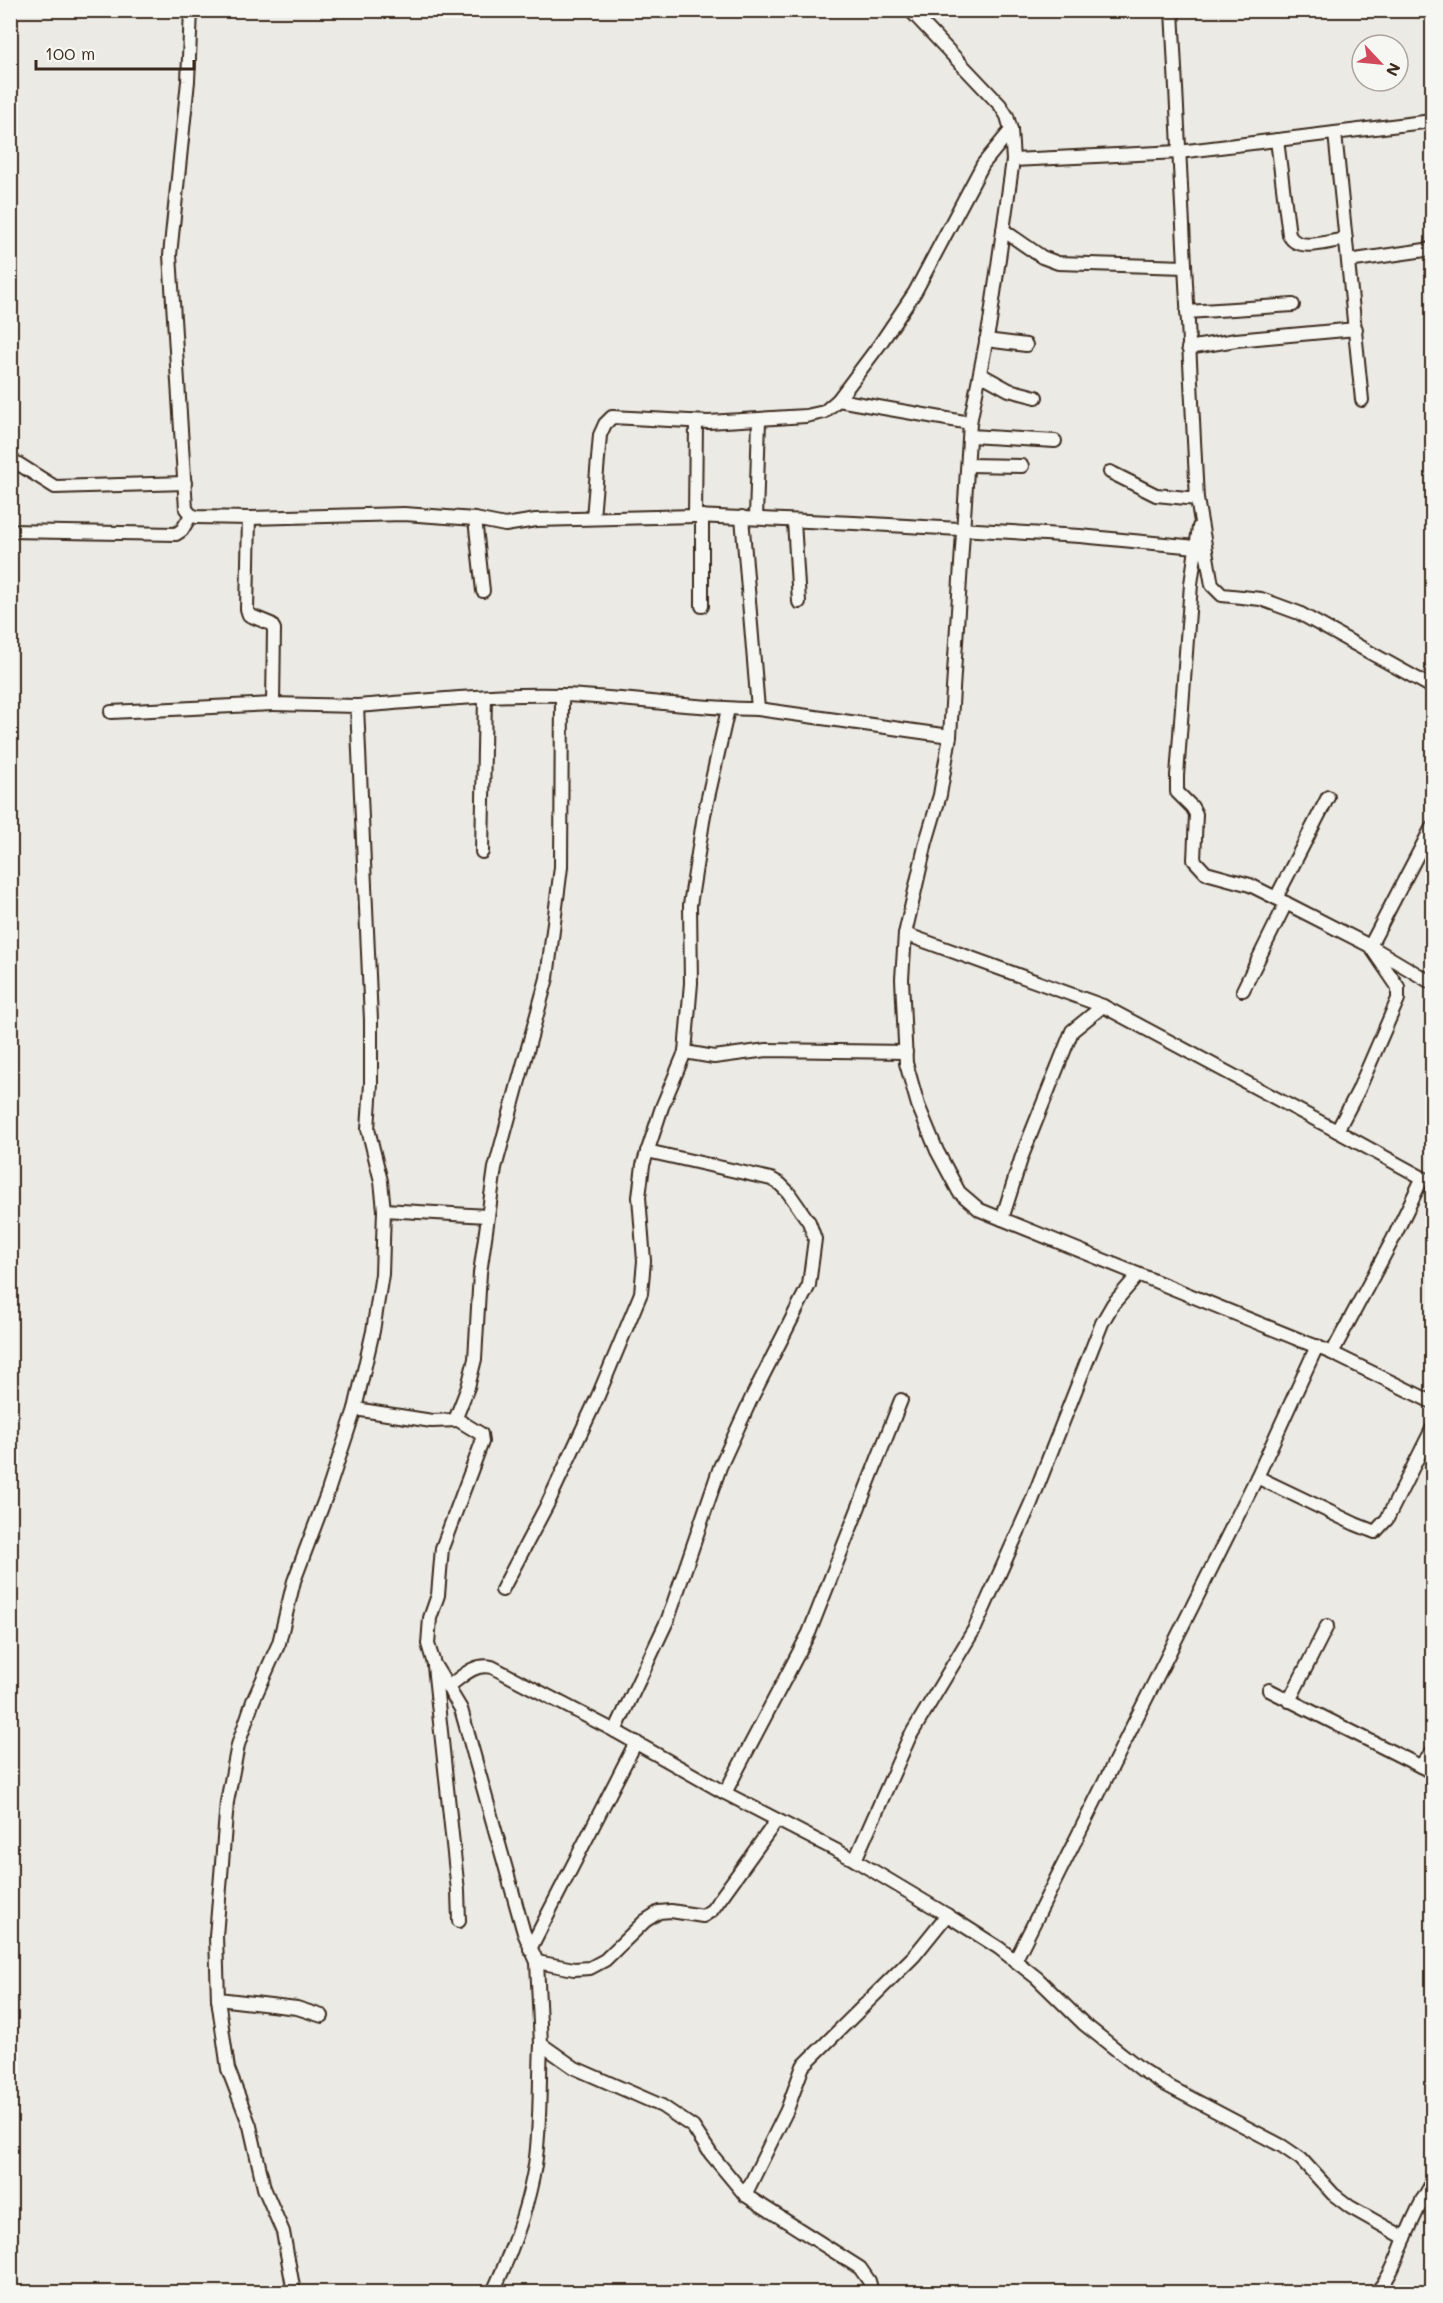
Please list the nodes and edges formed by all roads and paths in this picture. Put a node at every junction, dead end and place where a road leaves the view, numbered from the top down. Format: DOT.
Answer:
graph roads {
  1 [pos="191,10"];
  2 [pos="909,10"];
  3 [pos="1172,10"];
  4 [pos="1432,121"];
  5 [pos="1011,130"];
  6 [pos="1335,133"];
  7 [pos="1277,140"];
  8 [pos="1179,152"];
  9 [pos="1013,160"];
  10 [pos="1003,230"];
  11 [pos="1346,239"];
  12 [pos="1432,249"];
  13 [pos="1348,261"];
  14 [pos="1185,267"];
  15 [pos="1293,304"];
  16 [pos="1187,312"];
  17 [pos="1356,329"];
  18 [pos="986,340"];
  19 [pos="1026,345"];
  20 [pos="1188,348"];
  21 [pos="980,374"];
  22 [pos="1036,397"];
  23 [pos="838,400"];
  24 [pos="1362,400"];
  25 [pos="759,420"];
  26 [pos="696,422"];
  27 [pos="970,430"];
  28 [pos="1056,441"];
  29 [pos="17,463"];
  30 [pos="968,465"];
  31 [pos="1022,466"];
  32 [pos="1110,472"];
  33 [pos="184,483"];
  34 [pos="1197,499"];
  35 [pos="191,515"];
  36 [pos="698,516"];
  37 [pos="742,517"];
  38 [pos="249,518"];
  39 [pos="593,518"];
  40 [pos="756,518"];
  41 [pos="475,519"];
  42 [pos="1200,520"];
  43 [pos="794,521"];
  44 [pos="964,530"];
  45 [pos="10,531"];
  46 [pos="1196,547"];
  47 [pos="483,591"];
  48 [pos="799,602"];
  49 [pos="702,606"];
  50 [pos="1432,687"];
  51 [pos="562,695"];
  52 [pos="485,697"];
  53 [pos="273,704"];
  54 [pos="357,706"];
  55 [pos="728,709"];
  56 [pos="758,709"];
  57 [pos="111,712"];
  58 [pos="950,736"];
  59 [pos="1328,798"];
  60 [pos="1432,827"];
  61 [pos="482,852"];
  62 [pos="1281,900"];
  63 [pos="905,934"];
  64 [pos="1370,946"];
  65 [pos="1432,983"];
  66 [pos="1243,990"];
  67 [pos="1103,1006"];
  68 [pos="685,1052"];
  69 [pos="906,1052"];
  70 [pos="1336,1131"];
  71 [pos="647,1151"];
  72 [pos="1427,1181"];
  73 [pos="384,1210"];
  74 [pos="488,1216"];
  75 [pos="1002,1219"];
  76 [pos="1138,1275"];
  77 [pos="1317,1346"];
  78 [pos="1332,1353"];
  79 [pos="901,1400"];
  80 [pos="1432,1402"];
  81 [pos="355,1409"];
  82 [pos="458,1420"];
  83 [pos="1432,1429"];
  84 [pos="1257,1477"];
  85 [pos="502,1590"];
  86 [pos="1327,1626"];
  87 [pos="434,1664"];
  88 [pos="449,1686"];
  89 [pos="1269,1690"];
  90 [pos="1289,1701"];
  91 [pos="615,1731"];
  92 [pos="636,1743"];
  93 [pos="1432,1752"];
  94 [pos="1420,1766"];
  95 [pos="1432,1772"];
  96 [pos="725,1793"];
  97 [pos="777,1820"];
  98 [pos="855,1860"];
  99 [pos="947,1915"];
  100 [pos="459,1921"];
  101 [pos="530,1949"];
  102 [pos="1015,1961"];
  103 [pos="537,1962"];
  104 [pos="218,1999"];
  105 [pos="322,2016"];
  106 [pos="541,2044"];
  107 [pos="1432,2182"];
  108 [pos="745,2195"];
  109 [pos="1422,2199"];
  110 [pos="1432,2207"];
  111 [pos="1405,2238"];
  112 [pos="294,2292"];
  113 [pos="493,2292"];
  114 [pos="872,2292"];
  115 [pos="1376,2292"];
  1 -- 33 [label="street"];
  2 -- 5 [label="street"];
  3 -- 8 [label="street"];
  4 -- 6 [label="street"];
  5 -- 9 [label="street"];
  5 -- 23 [label="street"];
  6 -- 7 [label="street"];
  6 -- 11 [label="street"];
  7 -- 8 [label="street"];
  7 -- 11 [label="street"];
  8 -- 9 [label="street"];
  8 -- 14 [label="street"];
  9 -- 10 [label="street"];
  10 -- 14 [label="street"];
  10 -- 18 [label="street"];
  11 -- 13 [label="street"];
  12 -- 13 [label="street"];
  13 -- 17 [label="street"];
  14 -- 16 [label="street"];
  15 -- 16 [label="street"];
  16 -- 20 [label="street"];
  17 -- 20 [label="street"];
  17 -- 24 [label="street"];
  18 -- 19 [label="street"];
  18 -- 21 [label="street"];
  20 -- 34 [label="street"];
  21 -- 22 [label="street"];
  21 -- 27 [label="street"];
  23 -- 25 [label="street"];
  23 -- 27 [label="street"];
  25 -- 26 [label="street"];
  25 -- 40 [label="street"];
  26 -- 36 [label="street"];
  26 -- 39 [label="street"];
  27 -- 28 [label="street"];
  27 -- 30 [label="street"];
  29 -- 33 [label="street"];
  30 -- 31 [label="street"];
  30 -- 44 [label="street"];
  32 -- 34 [label="street"];
  33 -- 35 [label="street"];
  34 -- 42 [label="street"];
  35 -- 38 [label="street"];
  35 -- 45 [label="street"];
  36 -- 37 [label="street"];
  36 -- 39 [label="street"];
  36 -- 49 [label="street"];
  37 -- 40 [label="street"];
  37 -- 56 [label="street"];
  38 -- 41 [label="street"];
  38 -- 53 [label="street"];
  39 -- 41 [label="street"];
  40 -- 43 [label="street"];
  41 -- 47 [label="street"];
  42 -- 46 [label="street"];
  42 -- 50 [label="street"];
  43 -- 44 [label="street"];
  43 -- 48 [label="street"];
  44 -- 46 [label="street"];
  44 -- 58 [label="street"];
  46 -- 62 [label="street"];
  51 -- 52 [label="street"];
  51 -- 55 [label="street"];
  51 -- 74 [label="street"];
  52 -- 54 [label="street"];
  52 -- 61 [label="street"];
  53 -- 54 [label="street"];
  53 -- 57 [label="street"];
  54 -- 73 [label="street"];
  55 -- 56 [label="street"];
  55 -- 68 [label="street"];
  56 -- 58 [label="street"];
  58 -- 63 [label="street"];
  59 -- 62 [label="street"];
  60 -- 64 [label="street"];
  62 -- 64 [label="street"];
  62 -- 66 [label="street"];
  63 -- 67 [label="street"];
  63 -- 69 [label="street"];
  64 -- 65 [label="street"];
  64 -- 70 [label="street"];
  67 -- 70 [label="street"];
  67 -- 75 [label="street"];
  68 -- 69 [label="street"];
  68 -- 71 [label="street"];
  69 -- 75 [label="street"];
  70 -- 72 [label="street"];
  71 -- 85 [label="street"];
  71 -- 91 [label="street"];
  72 -- 78 [label="street"];
  73 -- 74 [label="street"];
  73 -- 81 [label="street"];
  74 -- 82 [label="street"];
  75 -- 76 [label="street"];
  76 -- 77 [label="street"];
  76 -- 98 [label="street"];
  77 -- 78 [label="street"];
  77 -- 84 [label="street"];
  78 -- 80 [label="street"];
  79 -- 96 [label="street"];
  81 -- 82 [label="street"];
  81 -- 104 [label="street"];
  82 -- 87 [label="street"];
  83 -- 84 [label="street"];
  84 -- 102 [label="street"];
  86 -- 90 [label="street"];
  87 -- 88 [label="street"];
  87 -- 100 [label="street"];
  88 -- 91 [label="street"];
  88 -- 101 [label="street"];
  89 -- 90 [label="street"];
  90 -- 94 [label="street"];
  91 -- 92 [label="street"];
  92 -- 96 [label="street"];
  92 -- 101 [label="street"];
  93 -- 94 [label="street"];
  94 -- 95 [label="street"];
  96 -- 97 [label="street"];
  97 -- 98 [label="street"];
  97 -- 103 [label="street"];
  98 -- 99 [label="street"];
  99 -- 102 [label="street"];
  99 -- 108 [label="street"];
  101 -- 103 [label="street"];
  102 -- 111 [label="street"];
  103 -- 106 [label="street"];
  104 -- 105 [label="street"];
  104 -- 112 [label="street"];
  106 -- 108 [label="street"];
  106 -- 113 [label="street"];
  107 -- 109 [label="street"];
  108 -- 114 [label="street"];
  109 -- 110 [label="street"];
  109 -- 111 [label="street"];
  111 -- 115 [label="street"];
}
